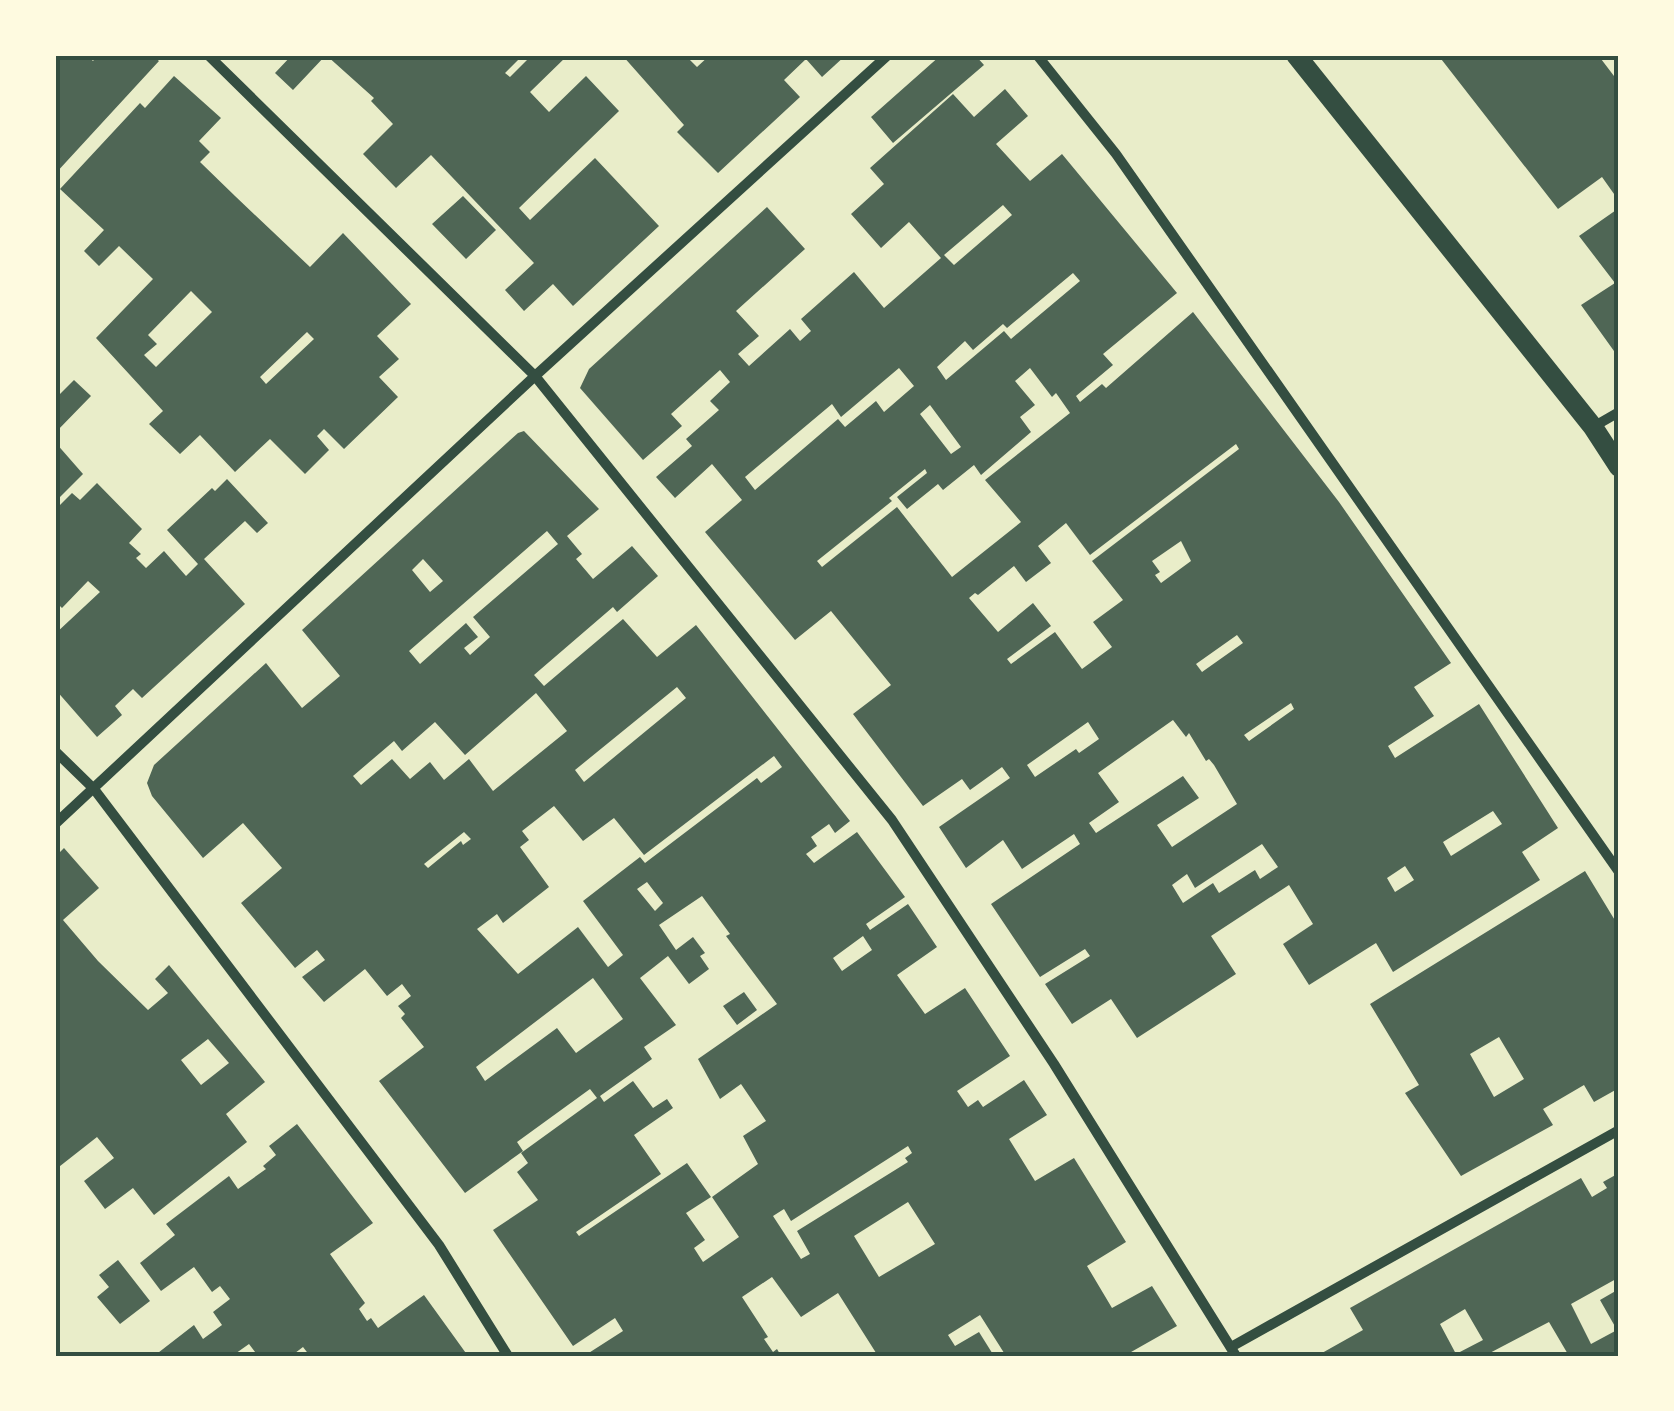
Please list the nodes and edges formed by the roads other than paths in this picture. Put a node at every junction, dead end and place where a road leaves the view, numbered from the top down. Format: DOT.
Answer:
graph roads {
  1 [pos="208,55"];
  2 [pos="888,55"];
  3 [pos="1037,55"];
  4 [pos="1296,55"];
  5 [pos="535,376"];
  6 [pos="1619,412"];
  7 [pos="1594,427"];
  8 [pos="1619,466"];
  9 [pos="55,750"];
  10 [pos="94,789"];
  11 [pos="55,824"];
  12 [pos="1619,872"];
  13 [pos="1619,1130"];
  14 [pos="1233,1351"];
  15 [pos="508,1356"];
  1 -- 5 [label="street"];
  2 -- 5 [label="street"];
  3 -- 12 [label="street"];
  4 -- 7 [label="main road"];
  5 -- 10 [label="street"];
  5 -- 14 [label="street"];
  6 -- 7 [label="street"];
  7 -- 8 [label="main road"];
  9 -- 10 [label="street"];
  10 -- 11 [label="street"];
  10 -- 15 [label="street"];
  13 -- 14 [label="street"];
}
